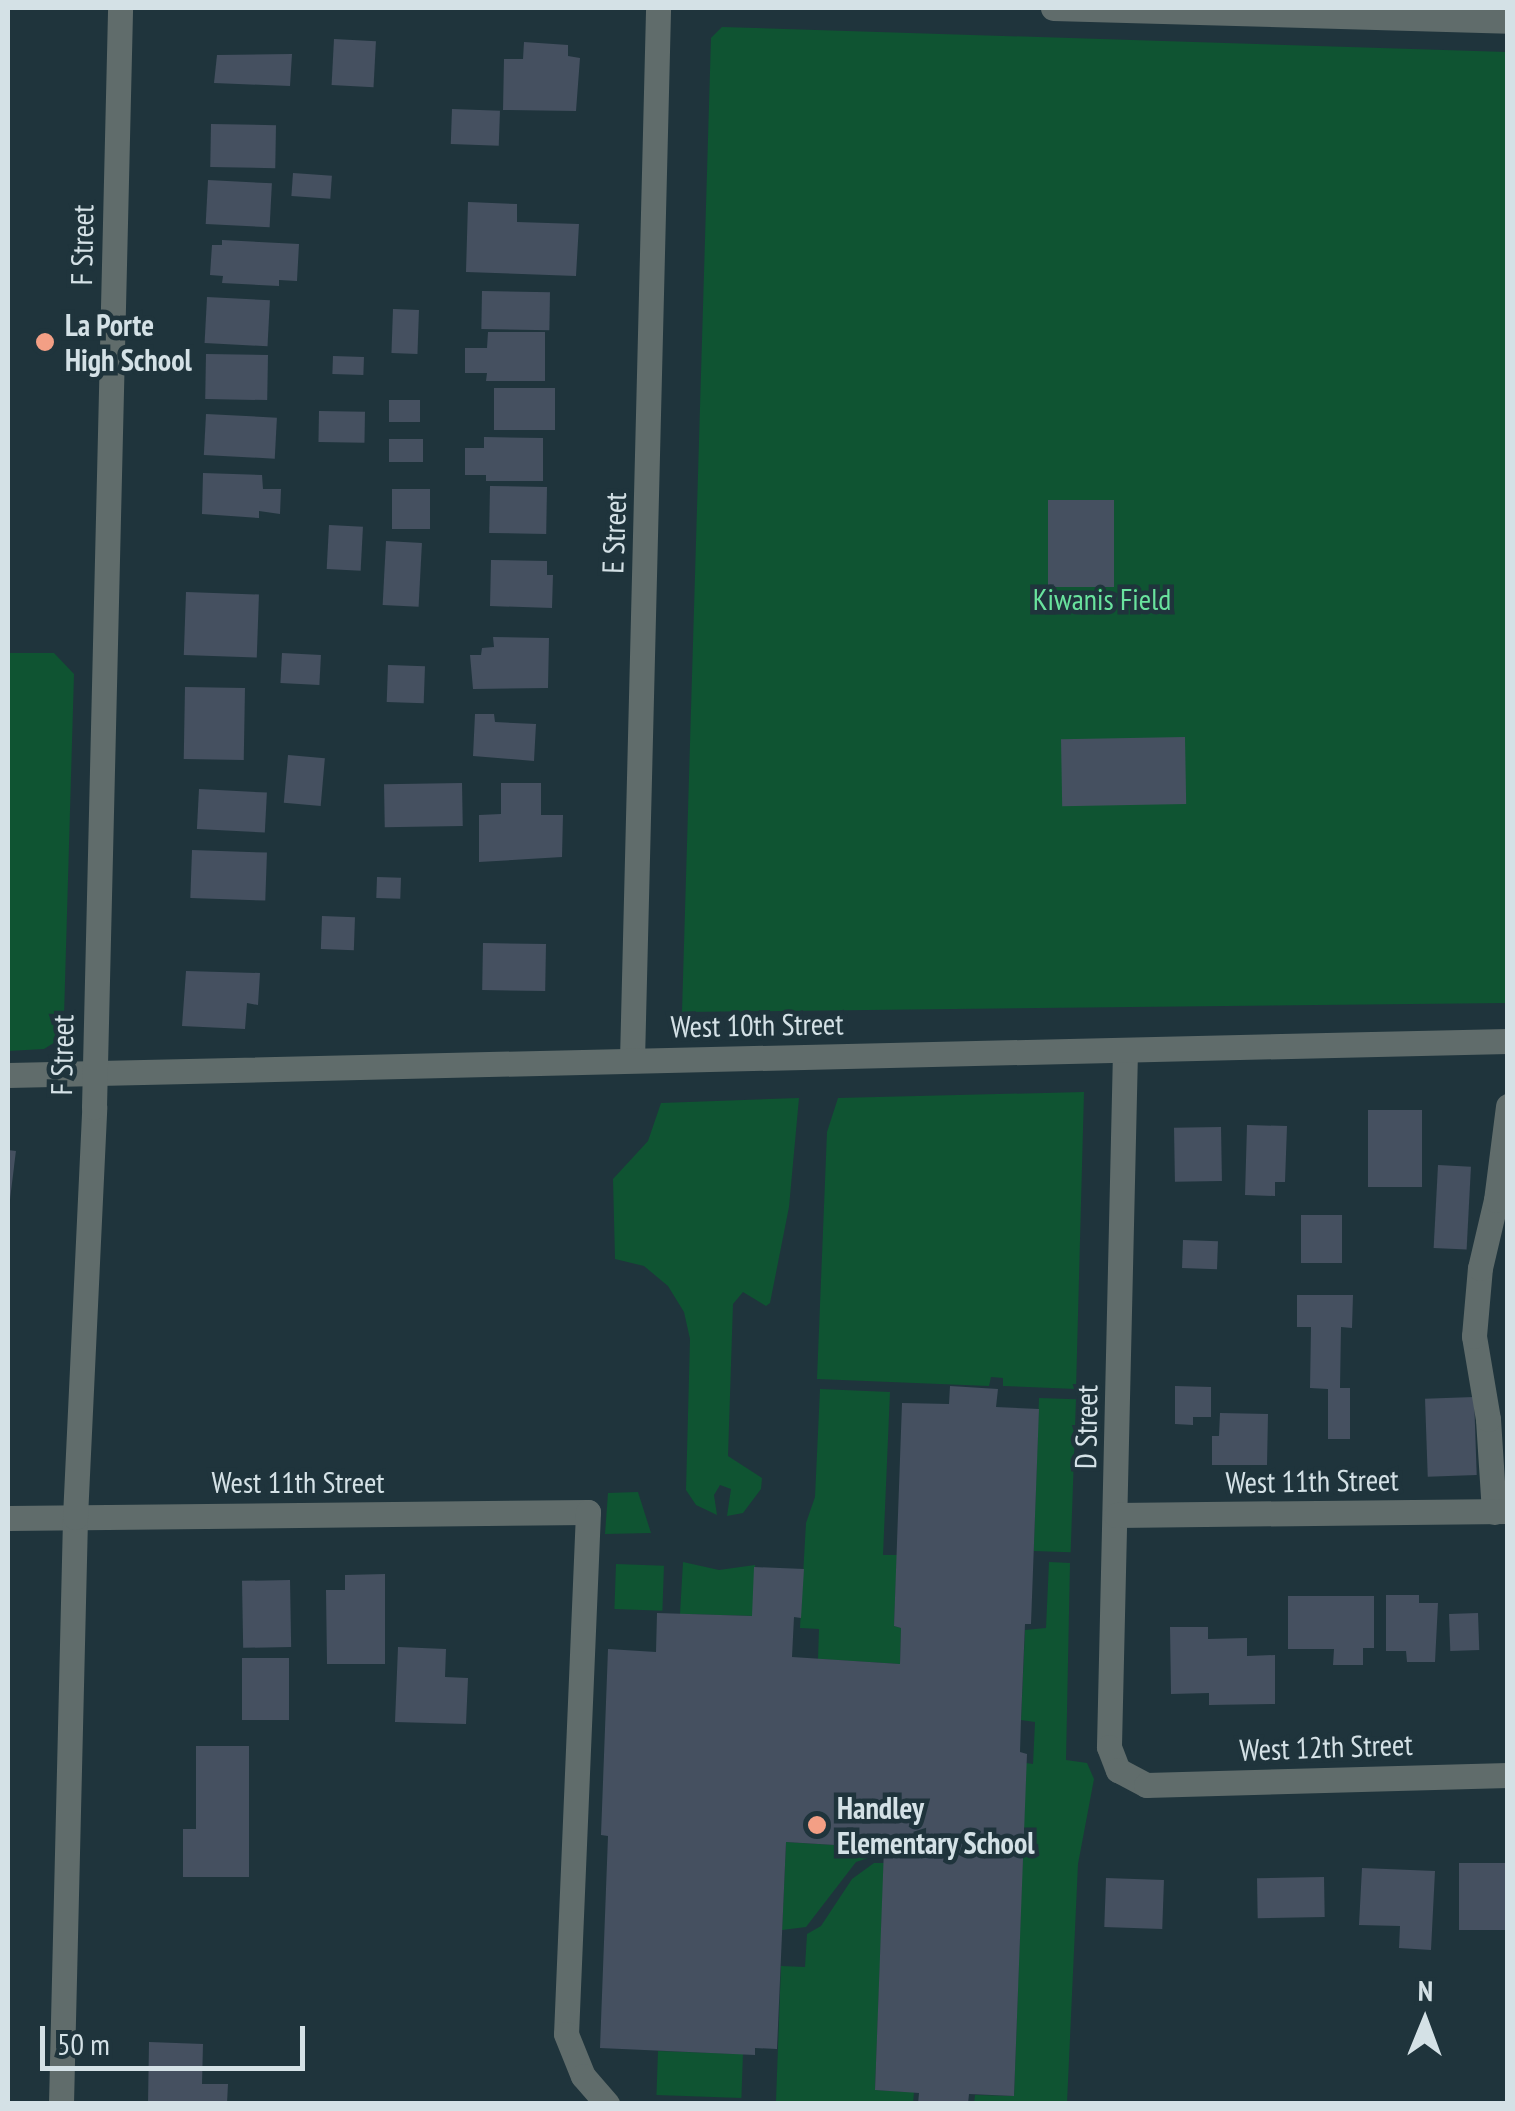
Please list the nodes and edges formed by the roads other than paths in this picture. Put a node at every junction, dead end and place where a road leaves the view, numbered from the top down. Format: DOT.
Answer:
graph roads {
  1 [pos="120,8"];
  2 [pos="658,8"];
  3 [pos="1053,8"];
  4 [pos="1212,10"];
  5 [pos="1475,14"];
  6 [pos="1508,21"];
  7 [pos="1507,1041"];
  8 [pos="1126,1051"];
  9 [pos="1508,1057"];
  10 [pos="632,1060"];
  11 [pos="94,1073"];
  12 [pos="8,1075"];
  13 [pos="1508,1106"];
  14 [pos="1501,1512"];
  15 [pos="1116,1515"];
  16 [pos="75,1517"];
  17 [pos="8,1518"];
  18 [pos="1508,1775"];
  19 [pos="1146,1785"];
  20 [pos="60,2104"];
  21 [pos="607,2104"];
  1 -- 11 [label="street, F Street"];
  2 -- 10 [label="street, E Street"];
  3 -- 4 [label="street"];
  4 -- 5 [label="street"];
  5 -- 6 [label="street"];
  7 -- 8 [label="street, West 10th Street"];
  7 -- 9 [label="street"];
  8 -- 10 [label="street, West 10th Street"];
  8 -- 15 [label="street, D Street"];
  10 -- 11 [label="street, West 10th Street"];
  11 -- 12 [label="street, West 10th Street"];
  11 -- 16 [label="street, F Street"];
  13 -- 14 [label="street"];
  14 -- 15 [label="street, West 11th Street"];
  15 -- 19 [label="street, D Street"];
  16 -- 17 [label="street, West 11th Street"];
  16 -- 20 [label="street, F Street"];
  16 -- 21 [label="street, West 11th Street"];
  18 -- 19 [label="street, West 12th Street"];
}
